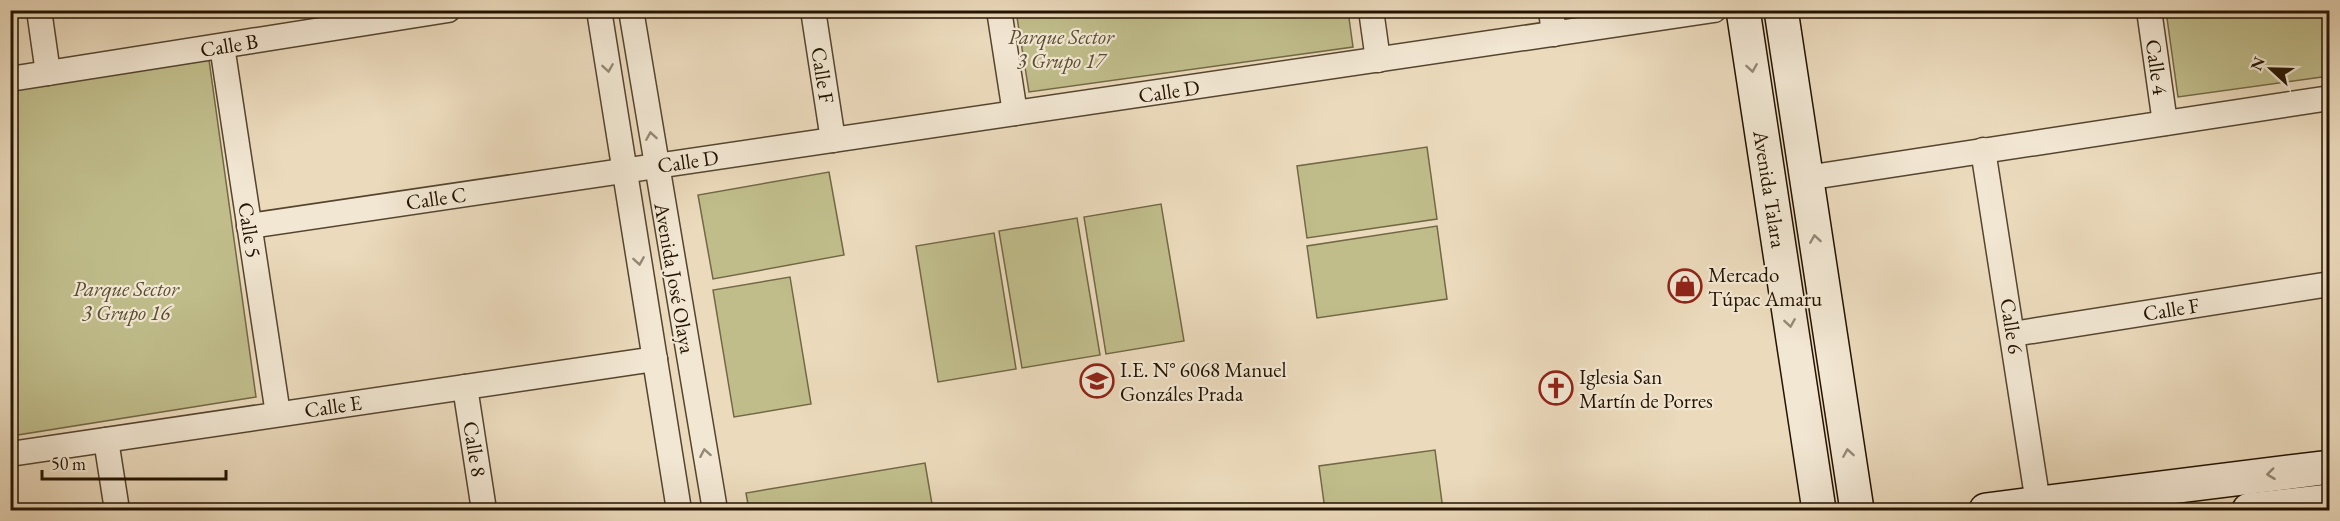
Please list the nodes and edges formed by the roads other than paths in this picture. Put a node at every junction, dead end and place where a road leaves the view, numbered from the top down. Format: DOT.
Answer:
graph roads {
  1 [pos="39,10"];
  2 [pos="448,10"];
  3 [pos="599,10"];
  4 [pos="631,10"];
  5 [pos="813,10"];
  6 [pos="999,10"];
  7 [pos="1371,10"];
  8 [pos="1714,10"];
  9 [pos="1743,10"];
  10 [pos="1781,10"];
  11 [pos="2149,10"];
  12 [pos="1553,22"];
  13 [pos="222,46"];
  14 [pos="1378,60"];
  15 [pos="48,73"];
  16 [pos="10,79"];
  17 [pos="2330,98"];
  18 [pos="1015,113"];
  19 [pos="2165,123"];
  20 [pos="833,140"];
  21 [pos="1983,150"];
  22 [pos="656,166"];
  23 [pos="624,171"];
  24 [pos="1806,178"];
  25 [pos="249,226"];
  26 [pos="2330,284"];
  27 [pos="2013,334"];
  28 [pos="655,359"];
  29 [pos="465,387"];
  30 [pos="278,414"];
  31 [pos="106,440"];
  32 [pos="10,454"];
  33 [pos="2330,467"];
  34 [pos="2330,501"];
  35 [pos="2038,503"];
  36 [pos="117,510"];
  37 [pos="484,510"];
  38 [pos="679,510"];
  39 [pos="715,510"];
  40 [pos="1819,510"];
  41 [pos="1857,510"];
  42 [pos="1986,510"];
  43 [pos="2249,510"];
  1 -- 15 [label="street"];
  2 -- 13 [label="street, Calle B"];
  3 -- 23 [label="street, Avenida José Olaya, one-way"];
  22 -- 4 [label="street, Avenida José Olaya, one-way"];
  5 -- 20 [label="street, Calle F"];
  6 -- 18 [label="street"];
  7 -- 14 [label="street"];
  8 -- 12 [label="street, Calle D"];
  9 -- 40 [label="street, Avenida Talara, one-way"];
  10 -- 24 [label="street, Avenida Talara"];
  11 -- 19 [label="street, Calle 4"];
  12 -- 14 [label="street, Calle D"];
  13 -- 15 [label="street, Calle B"];
  13 -- 25 [label="street, Calle 5"];
  14 -- 18 [label="street, Calle D"];
  15 -- 16 [label="street, Calle B"];
  17 -- 19 [label="street"];
  18 -- 20 [label="street, Calle D"];
  19 -- 21 [label="street"];
  20 -- 22 [label="street, Calle D"];
  21 -- 24 [label="street"];
  21 -- 27 [label="street, Calle 6"];
  22 -- 23 [label="street, Calle D"];
  39 -- 22 [label="street, Avenida José Olaya, one-way"];
  23 -- 25 [label="street, Calle C"];
  23 -- 28 [label="street, Avenida José Olaya, one-way"];
  41 -- 24 [label="street, Avenida Talara, one-way"];
  25 -- 30 [label="street, Calle 5"];
  26 -- 27 [label="street, Calle F"];
  27 -- 35 [label="street, Calle 6"];
  28 -- 29 [label="street, Calle E"];
  28 -- 38 [label="street, Avenida José Olaya"];
  29 -- 30 [label="street, Calle E"];
  29 -- 37 [label="street, Calle 8"];
  30 -- 31 [label="street, Calle E"];
  31 -- 32 [label="street, Calle E"];
  31 -- 36 [label="street"];
  33 -- 35 [label="street, one-way"];
  34 -- 43 [label="street"];
  35 -- 42 [label="street"];
}
